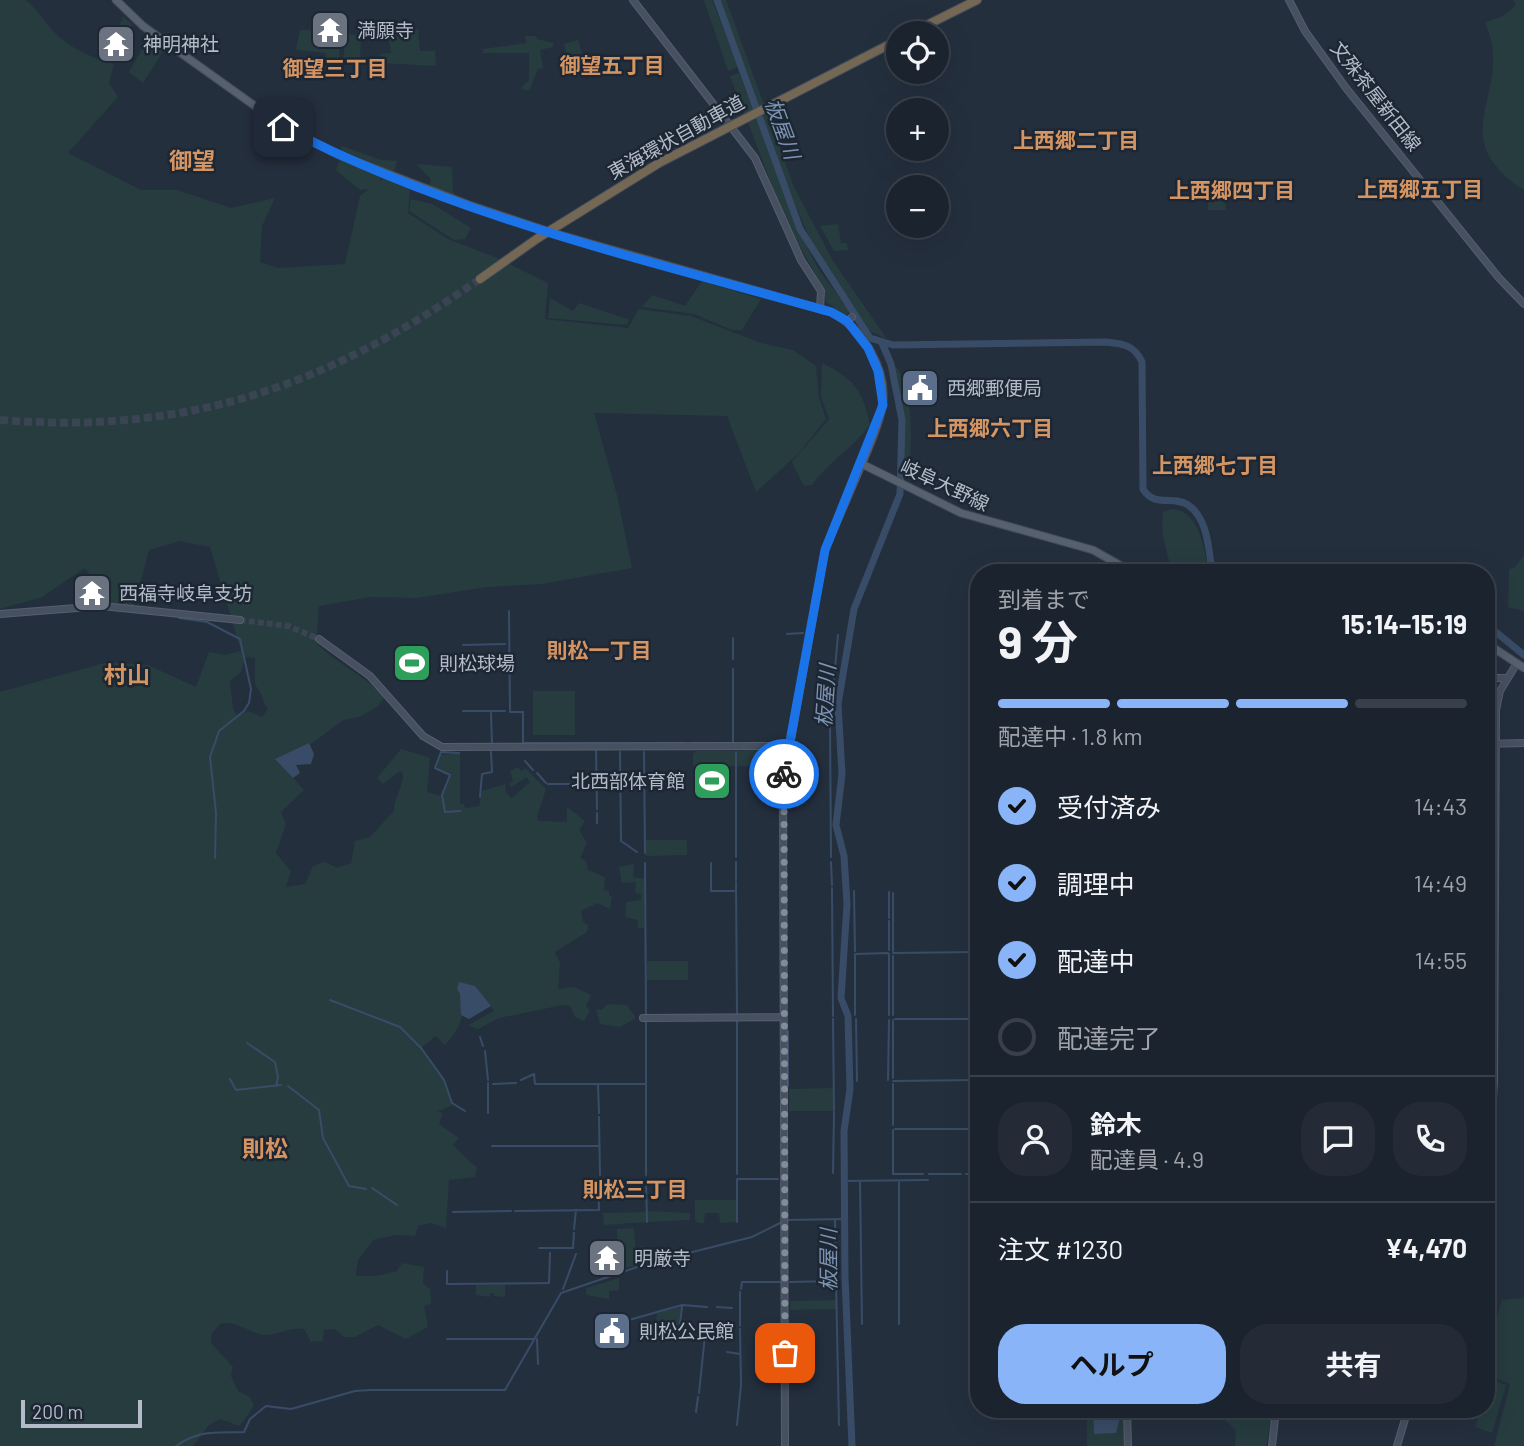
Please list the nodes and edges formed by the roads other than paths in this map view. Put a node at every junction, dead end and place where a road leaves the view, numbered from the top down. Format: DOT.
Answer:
graph roads {
  1 [pos="117,0"];
  2 [pos="632,0"];
  3 [pos="977,0"];
  4 [pos="1289,0"];
  5 [pos="936,21"];
  6 [pos="886,46"];
  7 [pos="480,279"];
  8 [pos="1524,304"];
  9 [pos="820,309"];
  10 [pos="862,464"];
  11 [pos="1118,564"];
  12 [pos="0,614"];
  13 [pos="240,620"];
  14 [pos="319,639"];
  15 [pos="1495,649"];
  16 [pos="1520,665"];
  17 [pos="1495,678"];
  18 [pos="1507,678"];
  19 [pos="1496,743"];
  20 [pos="1524,743"];
  21 [pos="788,746"];
  22 [pos="1495,912"];
  23 [pos="783,1017"];
  24 [pos="646,1018"];
  25 [pos="1127,1418"];
  26 [pos="1275,1418"];
  27 [pos="1405,1418"];
  28 [pos="785,1446"];
  29 [pos="1128,1446"];
  30 [pos="1272,1446"];
  31 [pos="1397,1446"];
  1 -- 9 [label="main road"];
  2 -- 9 [label="street"];
  3 -- 5 [label="highway"];
  4 -- 8 [label="street, 文殊茶屋新田線"];
  6 -- 7 [label="highway, 東海環状自動車道, bridge"];
  9 -- 10 [label="main road"];
  10 -- 11 [label="main road, 岐阜大野線"];
  10 -- 21 [label="street"];
  12 -- 13 [label="street"];
  14 -- 21 [label="street"];
  15 -- 16 [label="main road"];
  16 -- 18 [label="street"];
  17 -- 18 [label="street"];
  18 -- 19 [label="street"];
  19 -- 20 [label="street"];
  19 -- 22 [label="street"];
  21 -- 23 [label="street"];
  23 -- 24 [label="street"];
  23 -- 28 [label="street"];
  25 -- 29 [label="street"];
  26 -- 30 [label="street"];
  27 -- 31 [label="street"];
}
